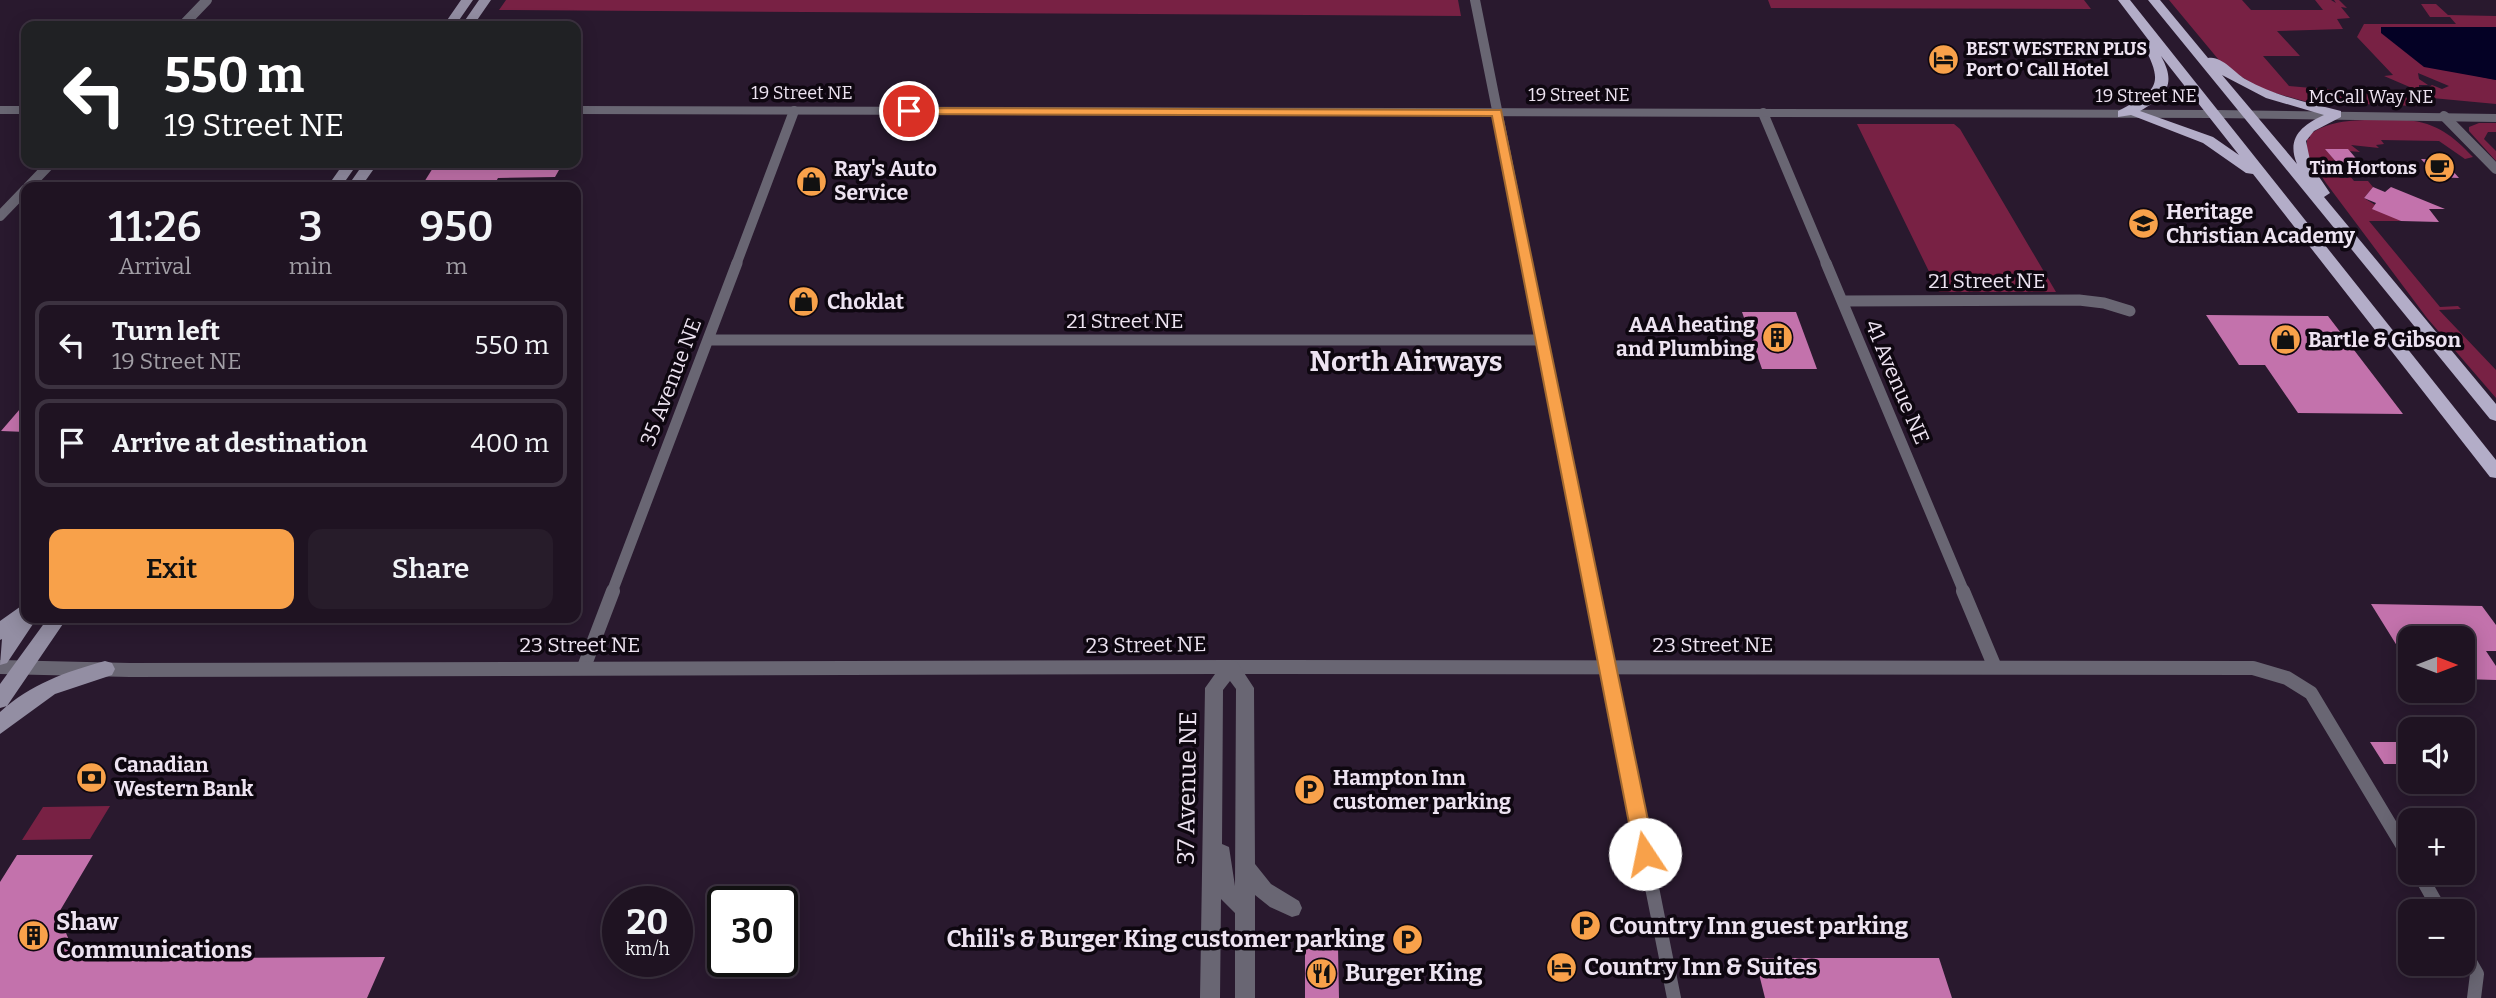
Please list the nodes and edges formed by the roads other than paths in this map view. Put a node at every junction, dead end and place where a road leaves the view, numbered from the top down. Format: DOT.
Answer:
graph roads {
  1 [pos="206,0"];
  2 [pos="467,0"];
  3 [pos="485,0"];
  4 [pos="1475,0"];
  5 [pos="2155,0"];
  6 [pos="2126,4"];
  7 [pos="186,21"];
  8 [pos="452,21"];
  9 [pos="470,21"];
  10 [pos="0,110"];
  11 [pos="21,110"];
  12 [pos="581,110"];
  13 [pos="794,111"];
  14 [pos="1497,112"];
  15 [pos="1763,113"];
  16 [pos="2130,114"];
  17 [pos="2215,114"];
  18 [pos="2246,114"];
  19 [pos="2336,114"];
  20 [pos="2444,116"];
  21 [pos="2496,118"];
  22 [pos="46,168"];
  23 [pos="2496,169"];
  24 [pos="33,182"];
  25 [pos="2275,190"];
  26 [pos="21,194"];
  27 [pos="0,216"];
  28 [pos="2344,234"];
  29 [pos="2374,269"];
  30 [pos="1842,301"];
  31 [pos="2130,311"];
  32 [pos="708,340"];
  33 [pos="1542,340"];
  34 [pos="2496,415"];
  35 [pos="2496,472"];
  36 [pos="21,614"];
  37 [pos="24,623"];
  38 [pos="55,623"];
  39 [pos="0,632"];
  40 [pos="0,657"];
  41 [pos="1994,665"];
  42 [pos="0,667"];
  43 [pos="24,667"];
  44 [pos="584,667"];
  45 [pos="1231,667"];
  46 [pos="1608,668"];
  47 [pos="105,669"];
  48 [pos="0,700"];
  49 [pos="0,725"];
  50 [pos="1213,796"];
  51 [pos="2398,838"];
  52 [pos="1244,863"];
  53 [pos="1244,908"];
  54 [pos="1292,908"];
  55 [pos="2475,971"];
  56 [pos="2477,974"];
  57 [pos="1210,998"];
  58 [pos="1245,998"];
  59 [pos="1674,998"];
  60 [pos="2474,998"];
  1 -- 7 [label="street"];
  2 -- 8 [label="main road"];
  3 -- 9 [label="main road"];
  4 -- 14 [label="street"];
  5 -- 18 [label="main road"];
  5 -- 19 [label="main road"];
  6 -- 16 [label="main road"];
  6 -- 17 [label="main road"];
  6 -- 18 [label="main road"];
  10 -- 11 [label="street"];
  12 -- 13 [label="street, 19 Street NE"];
  13 -- 14 [label="street, 19 Street NE"];
  13 -- 32 [label="street, 35 Avenue NE"];
  14 -- 15 [label="street, 19 Street NE"];
  14 -- 33 [label="street"];
  15 -- 16 [label="street, 19 Street NE"];
  15 -- 30 [label="street, 41 Avenue NE"];
  16 -- 17 [label="street, 19 Street NE"];
  16 -- 25 [label="main road"];
  17 -- 18 [label="street, 19 Street NE"];
  17 -- 25 [label="main road"];
  17 -- 28 [label="main road"];
  18 -- 19 [label="street, McCall Way NE"];
  18 -- 28 [label="main road"];
  19 -- 20 [label="street, McCall Way NE"];
  19 -- 29 [label="main road"];
  20 -- 21 [label="street, McCall Way NE"];
  20 -- 23 [label="street"];
  22 -- 24 [label="street"];
  25 -- 35 [label="main road"];
  26 -- 27 [label="street"];
  28 -- 29 [label="main road"];
  29 -- 34 [label="main road"];
  30 -- 31 [label="street, 21 Street NE"];
  30 -- 41 [label="street, 41 Avenue NE"];
  32 -- 33 [label="street, 21 Street NE"];
  32 -- 44 [label="street, 35 Avenue NE"];
  33 -- 46 [label="street"];
  36 -- 39 [label="main road"];
  37 -- 40 [label="main road"];
  38 -- 43 [label="main road"];
  41 -- 46 [label="street, 23 Street NE"];
  41 -- 51 [label="street, 23 Street NE"];
  42 -- 43 [label="street, 23 Street NE"];
  43 -- 47 [label="street, 23 Street NE"];
  43 -- 48 [label="main road"];
  44 -- 45 [label="street, 23 Street NE"];
  44 -- 47 [label="street, 23 Street NE"];
  45 -- 46 [label="street, 23 Street NE"];
  45 -- 50 [label="street, 37 Avenue NE"];
  45 -- 52 [label="street"];
  46 -- 59 [label="street"];
  47 -- 49 [label="main road"];
  50 -- 53 [label="street"];
  50 -- 57 [label="street, 37 Avenue NE"];
  52 -- 53 [label="street"];
  52 -- 54 [label="street"];
  53 -- 58 [label="street"];
  55 -- 56 [label="street"];
  56 -- 60 [label="street"];
}
